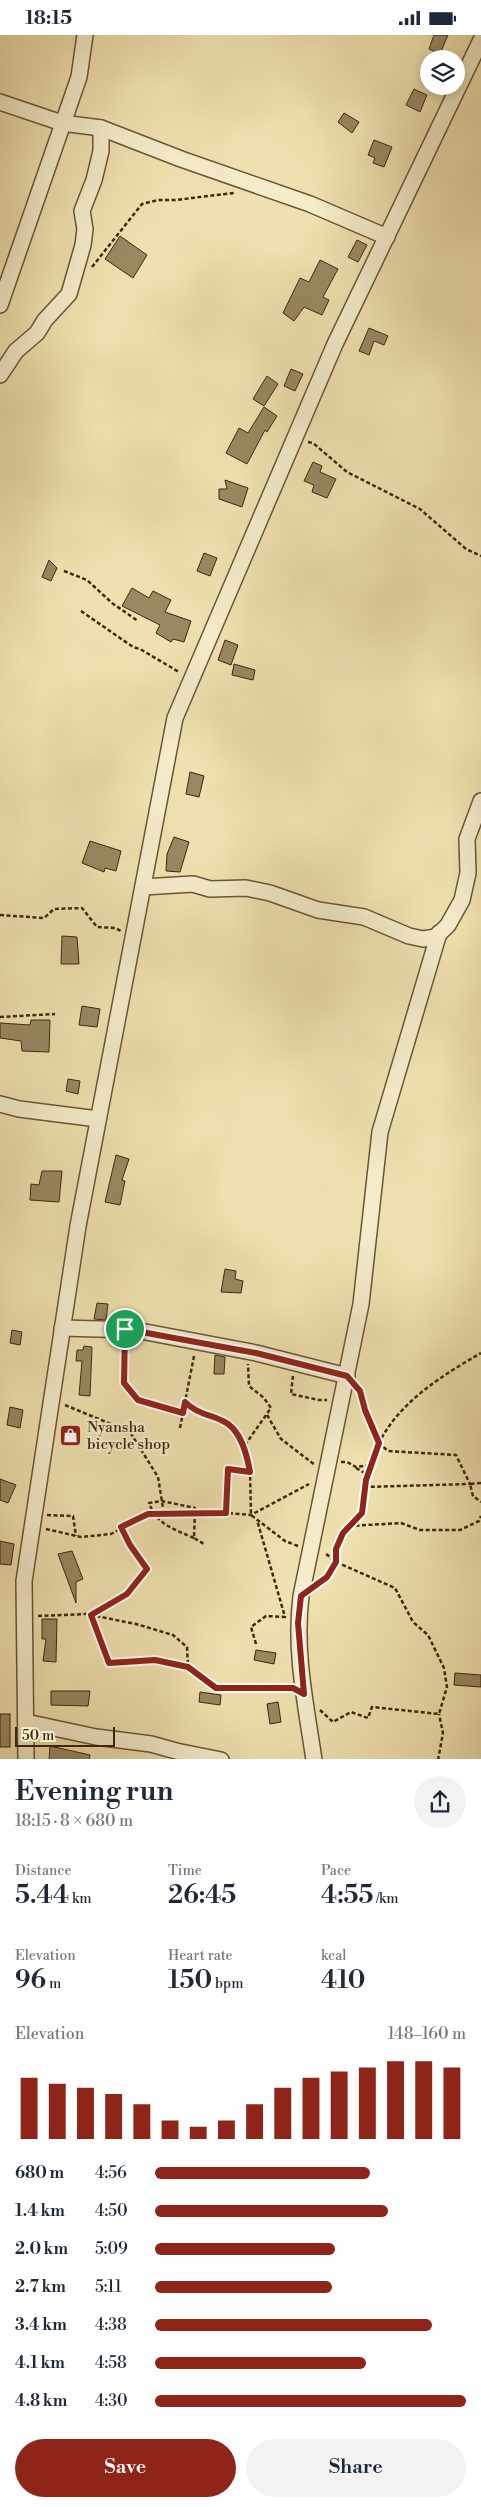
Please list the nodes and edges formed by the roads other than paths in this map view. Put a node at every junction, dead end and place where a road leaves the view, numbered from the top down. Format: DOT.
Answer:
graph roads {
  1 [pos="85,35"];
  2 [pos="481,41"];
  3 [pos="0,102"];
  4 [pos="62,123"];
  5 [pos="101,128"];
  6 [pos="386,237"];
  7 [pos="0,305"];
  8 [pos="0,375"];
  9 [pos="481,801"];
  10 [pos="143,887"];
  11 [pos="439,933"];
  12 [pos="0,1104"];
  13 [pos="98,1119"];
  14 [pos="62,1328"];
  15 [pos="347,1376"];
  16 [pos="26,1722"];
  17 [pos="26,1759"];
  18 [pos="221,1759"];
  19 [pos="314,1759"];
  1 -- 4 [label="street"];
  2 -- 6 [label="street"];
  3 -- 4 [label="street"];
  4 -- 5 [label="street"];
  4 -- 7 [label="street"];
  5 -- 6 [label="street"];
  5 -- 8 [label="street"];
  6 -- 10 [label="street"];
  9 -- 11 [label="street"];
  10 -- 11 [label="street"];
  10 -- 13 [label="street"];
  11 -- 15 [label="street"];
  12 -- 13 [label="street"];
  13 -- 14 [label="street"];
  14 -- 15 [label="street"];
  14 -- 16 [label="street"];
  15 -- 19 [label="street"];
  16 -- 17 [label="street"];
  16 -- 18 [label="street"];
}
